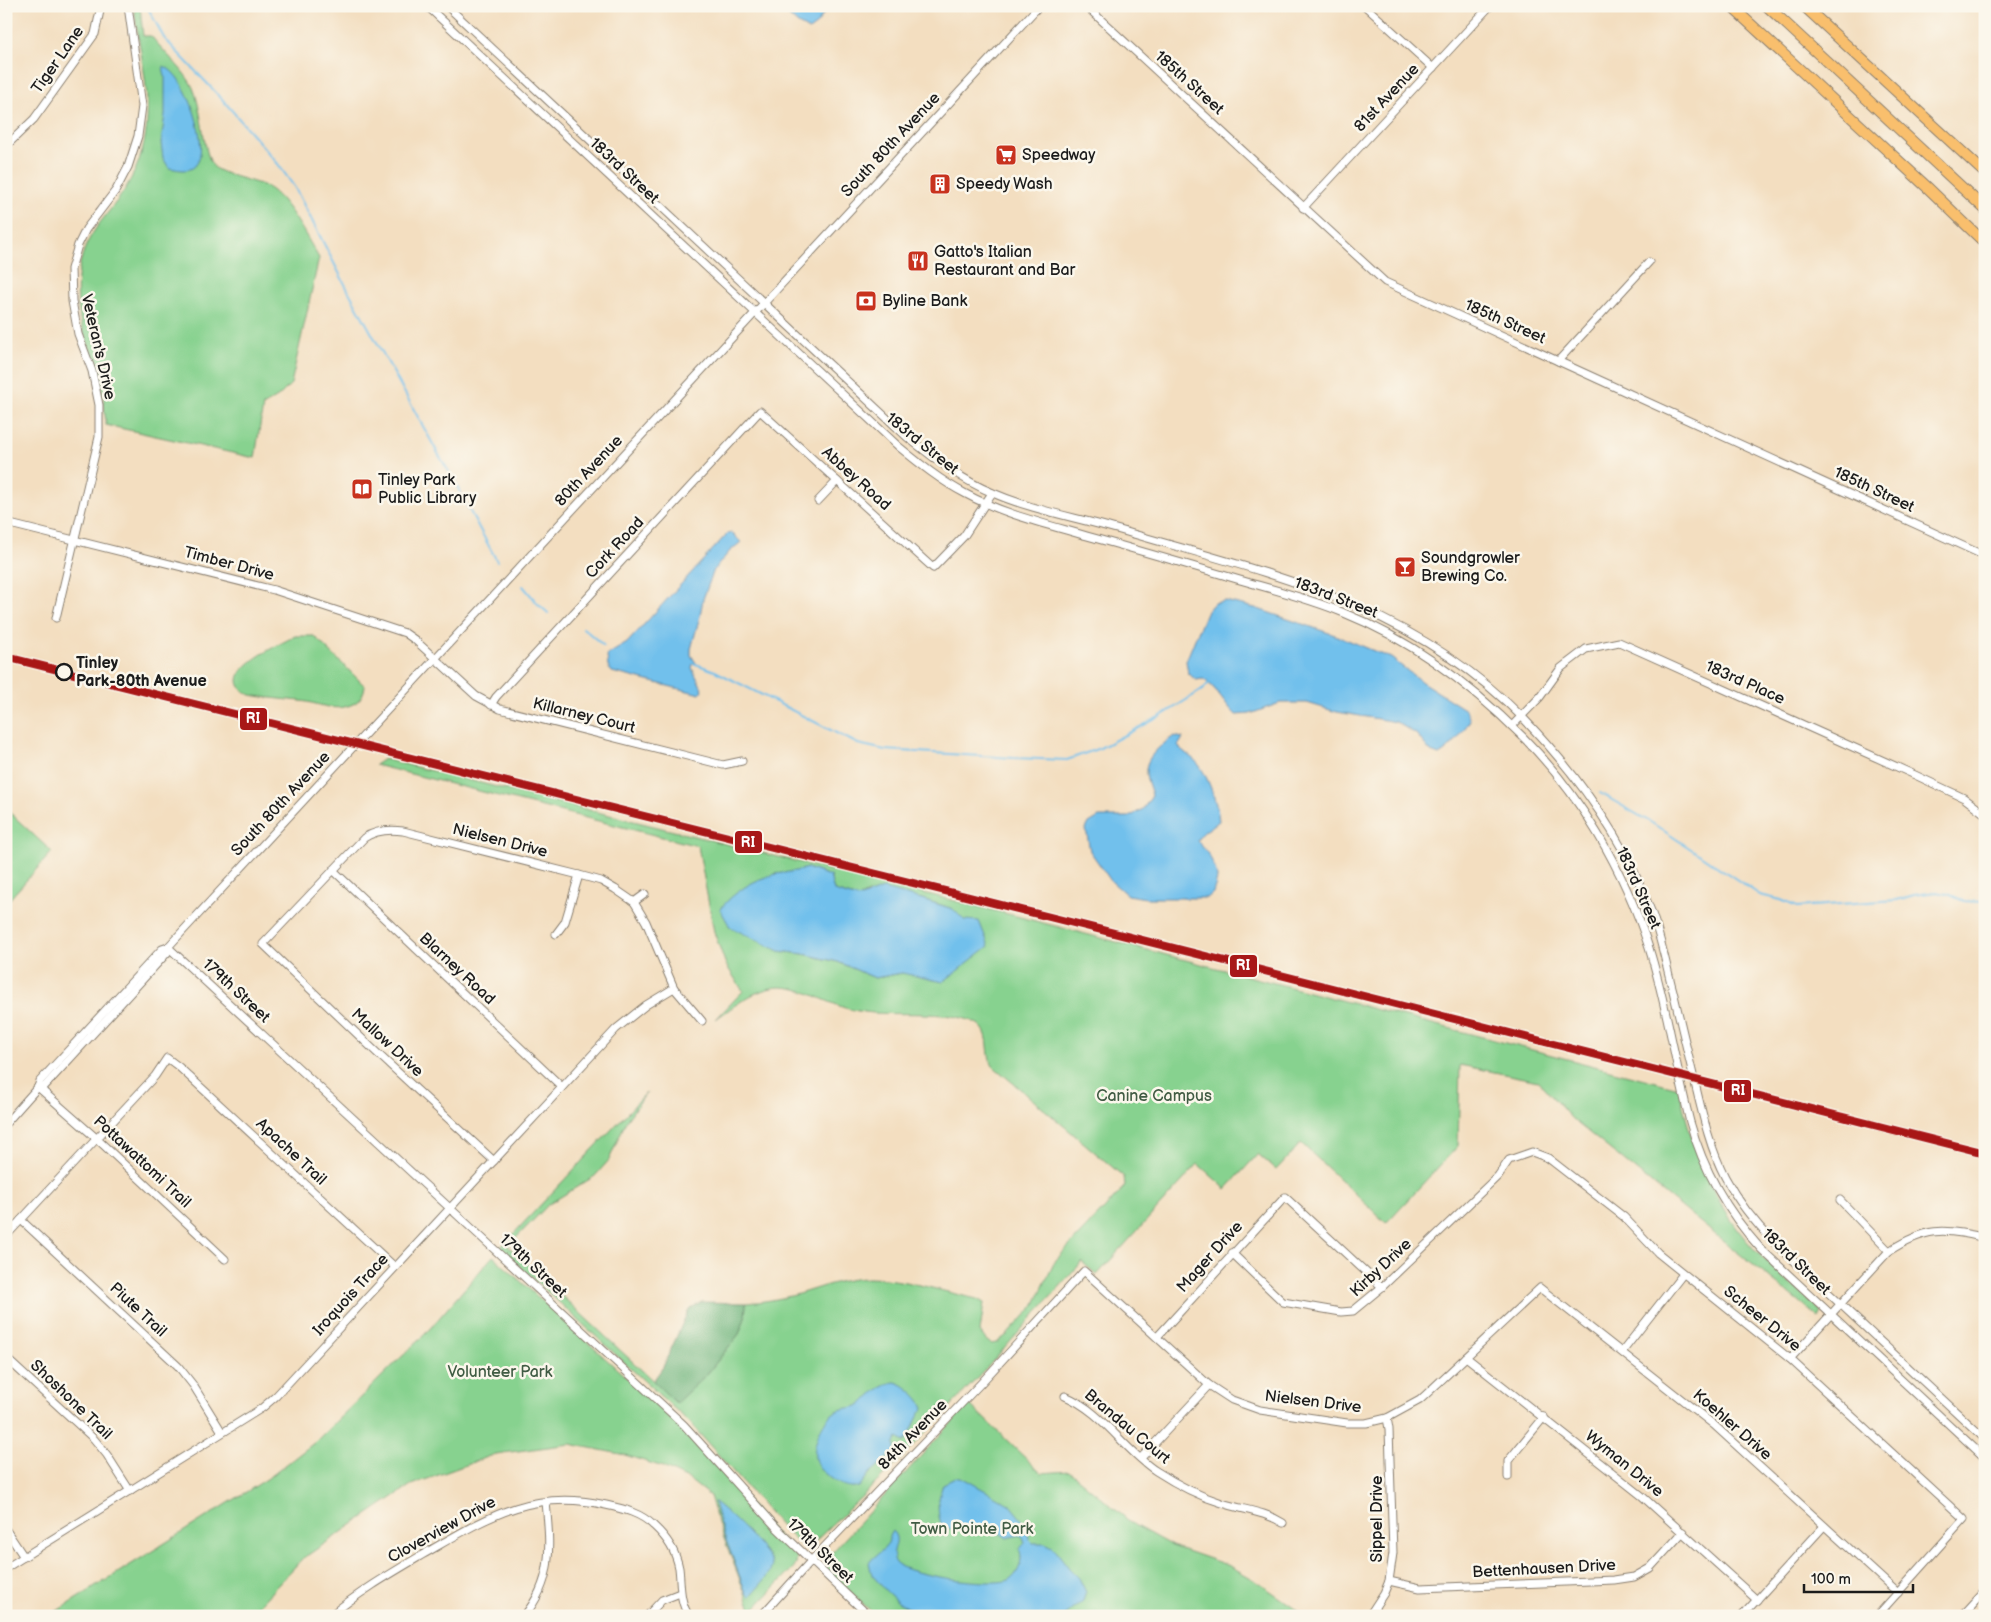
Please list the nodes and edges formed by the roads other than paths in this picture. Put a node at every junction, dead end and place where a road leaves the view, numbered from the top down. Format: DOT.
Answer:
graph roads {
  1 [pos="101,6"];
  2 [pos="128,6"];
  3 [pos="428,6"];
  4 [pos="447,6"];
  5 [pos="1039,6"];
  6 [pos="1086,6"];
  7 [pos="1365,6"];
  8 [pos="1490,6"];
  9 [pos="1731,6"];
  10 [pos="1767,6"];
  11 [pos="1804,6"];
  12 [pos="1433,68"];
  13 [pos="6,146"];
  14 [pos="1985,173"];
  15 [pos="1304,208"];
  16 [pos="1985,209"];
  17 [pos="1985,243"];
  18 [pos="1649,262"];
  19 [pos="763,302"];
  20 [pos="754,312"];
  21 [pos="1558,361"];
  22 [pos="760,410"];
  23 [pos="837,481"];
  24 [pos="992,493"];
  25 [pos="818,501"];
  26 [pos="985,503"];
  27 [pos="6,523"];
  28 [pos="75,539"];
  29 [pos="1985,556"];
  30 [pos="56,618"];
  31 [pos="435,658"];
  32 [pos="491,705"];
  33 [pos="1521,716"];
  34 [pos="1512,726"];
  35 [pos="742,760"];
  36 [pos="1985,814"];
  37 [pos="333,870"];
  38 [pos="578,875"];
  39 [pos="644,894"];
  40 [pos="634,902"];
  41 [pos="556,934"];
  42 [pos="263,944"];
  43 [pos="168,946"];
  44 [pos="674,988"];
  45 [pos="702,1021"];
  46 [pos="38,1087"];
  47 [pos="562,1087"];
  48 [pos="6,1123"];
  49 [pos="96,1138"];
  50 [pos="1532,1152"];
  51 [pos="494,1161"];
  52 [pos="1840,1200"];
  53 [pos="450,1208"];
  54 [pos="21,1220"];
  55 [pos="6,1236"];
  56 [pos="1985,1238"];
  57 [pos="1889,1251"];
  58 [pos="1232,1253"];
  59 [pos="225,1259"];
  60 [pos="395,1267"];
  61 [pos="1084,1271"];
  62 [pos="1683,1274"];
  63 [pos="1382,1287"];
  64 [pos="1540,1288"];
  65 [pos="1840,1305"];
  66 [pos="1831,1315"];
  67 [pos="1157,1337"];
  68 [pos="1622,1352"];
  69 [pos="1466,1357"];
  70 [pos="6,1358"];
  71 [pos="1790,1359"];
  72 [pos="1209,1385"];
  73 [pos="1065,1396"];
  74 [pos="1544,1417"];
  75 [pos="1387,1418"];
  76 [pos="222,1432"];
  77 [pos="1985,1439"];
  78 [pos="1141,1458"];
  79 [pos="1985,1458"];
  80 [pos="1508,1477"];
  81 [pos="130,1491"];
  82 [pos="546,1502"];
  83 [pos="1283,1523"];
  84 [pos="1824,1526"];
  85 [pos="6,1530"];
  86 [pos="1683,1532"];
  87 [pos="24,1557"];
  88 [pos="810,1562"];
  89 [pos="6,1568"];
  90 [pos="1389,1580"];
  91 [pos="1985,1591"];
  92 [pos="680,1593"];
  93 [pos="1898,1593"];
  94 [pos="1757,1600"];
  95 [pos="330,1616"];
  96 [pos="524,1616"];
  97 [pos="647,1616"];
  98 [pos="689,1616"];
  99 [pos="761,1616"];
  100 [pos="869,1616"];
  101 [pos="1369,1616"];
  102 [pos="1742,1616"];
  103 [pos="1877,1616"];
  104 [pos="1962,1616"];
  1 -- 13 [label="street, Tiger Lane"];
  2 -- 28 [label="street, Veteran's Drive"];
  3 -- 20 [label="street, 183rd Street"];
  4 -- 19 [label="street, 183rd Street"];
  5 -- 19 [label="street, South 80th Avenue"];
  6 -- 15 [label="street, 185th Street"];
  7 -- 12 [label="street"];
  8 -- 12 [label="street, 81st Avenue"];
  9 -- 17 [label="highway"];
  10 -- 16 [label="highway"];
  11 -- 14 [label="highway"];
  12 -- 15 [label="street, 81st Avenue"];
  15 -- 21 [label="street, 185th Street"];
  18 -- 21 [label="street"];
  19 -- 20 [label="street, 80th Avenue"];
  19 -- 24 [label="street, 183rd Street"];
  20 -- 26 [label="street, 183rd Street"];
  20 -- 31 [label="street, 80th Avenue"];
  21 -- 29 [label="street, 185th Street"];
  22 -- 23 [label="street, Abbey Road"];
  22 -- 32 [label="street, Cork Road"];
  23 -- 25 [label="street"];
  23 -- 26 [label="street, Abbey Road"];
  24 -- 26 [label="street"];
  24 -- 33 [label="street, 183rd Street"];
  26 -- 34 [label="street, 183rd Street"];
  27 -- 28 [label="street, Timber Drive"];
  28 -- 30 [label="street, Veteran's Drive"];
  28 -- 31 [label="street, Timber Drive"];
  31 -- 32 [label="street, Killarney Court"];
  31 -- 43 [label="street, South 80th Avenue"];
  32 -- 35 [label="street, Killarney Court"];
  33 -- 34 [label="street, 183rd Place"];
  33 -- 36 [label="street, 183rd Place"];
  33 -- 65 [label="street, 183rd Street"];
  34 -- 66 [label="street, 183rd Street"];
  37 -- 38 [label="street, Nielsen Drive"];
  37 -- 42 [label="street, Nielsen Drive"];
  37 -- 47 [label="street, Blarney Road"];
  38 -- 40 [label="street, Nielsen Drive"];
  38 -- 41 [label="street"];
  39 -- 40 [label="street"];
  40 -- 44 [label="street, Nielsen Drive"];
  42 -- 51 [label="street, Mallow Drive"];
  43 -- 46 [label="street, South 80th Avenue"];
  43 -- 53 [label="street, 179th Street"];
  44 -- 45 [label="street, Nielsen Drive"];
  44 -- 47 [label="street, Iroquois Trace"];
  46 -- 48 [label="street, South 80th Avenue"];
  46 -- 49 [label="street, Pottawattomi Trail"];
  47 -- 51 [label="street, Iroquois Trace"];
  49 -- 54 [label="street"];
  49 -- 59 [label="street, Pottawattomi Trail"];
  49 -- 60 [label="street, Apache Trail"];
  50 -- 62 [label="street, Scheer Drive"];
  50 -- 63 [label="street, Kirby Drive"];
  51 -- 53 [label="street, Iroquois Trace"];
  52 -- 57 [label="street"];
  53 -- 60 [label="street, Iroquois Trace"];
  53 -- 88 [label="street, 179th Street"];
  54 -- 55 [label="street"];
  54 -- 76 [label="street, Piute Trail"];
  56 -- 57 [label="street"];
  57 -- 65 [label="street"];
  58 -- 63 [label="street, Kirby Drive"];
  58 -- 63 [label="street, Mager Drive"];
  58 -- 67 [label="street, Mager Drive"];
  60 -- 76 [label="street, Iroquois Trace"];
  61 -- 67 [label="street, Nielsen Drive"];
  61 -- 88 [label="street, 84th Avenue"];
  62 -- 68 [label="street"];
  62 -- 71 [label="street, Scheer Drive"];
  64 -- 68 [label="street, Koehler Drive"];
  64 -- 69 [label="street, Nielsen Drive"];
  65 -- 66 [label="street"];
  65 -- 77 [label="street, 183rd Street"];
  66 -- 71 [label="street"];
  66 -- 79 [label="street, 183rd Street"];
  67 -- 72 [label="street, Nielsen Drive"];
  68 -- 84 [label="street, Koehler Drive"];
  69 -- 74 [label="street, Wyman Drive"];
  69 -- 75 [label="street, Nielsen Drive"];
  70 -- 81 [label="street, Shoshone Trail"];
  71 -- 93 [label="street, Scheer Drive"];
  72 -- 75 [label="street, Nielsen Drive"];
  72 -- 78 [label="street"];
  73 -- 78 [label="street, Brandau Court"];
  74 -- 80 [label="street"];
  74 -- 86 [label="street, Wyman Drive"];
  75 -- 90 [label="street, Sippel Drive"];
  76 -- 81 [label="street, Iroquois Trace"];
  78 -- 83 [label="street, Brandau Court"];
  81 -- 87 [label="street, Iroquois Trace"];
  82 -- 92 [label="street, Cloverview Drive"];
  82 -- 95 [label="street, Cloverview Drive"];
  82 -- 96 [label="street"];
  84 -- 93 [label="street, Koehler Drive"];
  84 -- 94 [label="street"];
  85 -- 87 [label="street"];
  86 -- 90 [label="street, Bettenhausen Drive"];
  86 -- 94 [label="street, Wyman Drive"];
  87 -- 89 [label="street, Iroquois Trace"];
  88 -- 99 [label="street, 84th Avenue"];
  88 -- 100 [label="street, 179th Street"];
  90 -- 101 [label="street, Sippel Drive"];
  91 -- 104 [label="street"];
  92 -- 97 [label="street"];
  92 -- 98 [label="street, Cloverview Drive"];
  93 -- 103 [label="street"];
  94 -- 102 [label="street"];
}
